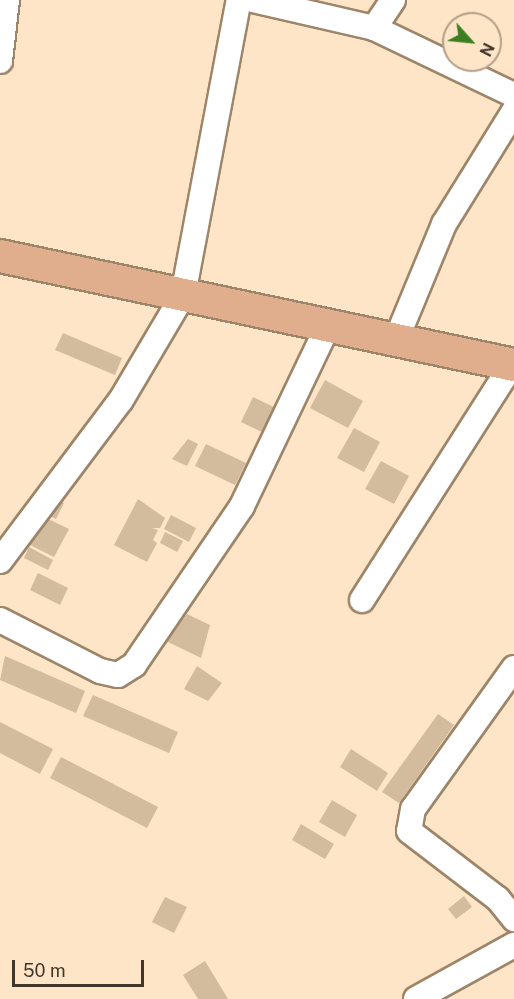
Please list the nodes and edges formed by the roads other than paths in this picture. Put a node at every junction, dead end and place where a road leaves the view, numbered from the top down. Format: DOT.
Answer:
graph roads {
  1 [pos="7,0"];
  2 [pos="238,0"];
  3 [pos="253,0"];
  4 [pos="393,0"];
  5 [pos="374,28"];
  6 [pos="0,61"];
  7 [pos="514,96"];
  8 [pos="514,111"];
  9 [pos="0,256"];
  10 [pos="183,295"];
  11 [pos="328,326"];
  12 [pos="396,340"];
  13 [pos="513,363"];
  14 [pos="0,561"];
  15 [pos="362,600"];
  16 [pos="0,620"];
  17 [pos="514,668"];
  18 [pos="514,919"];
  19 [pos="514,945"];
  20 [pos="416,999"];
  1 -- 6 [label="street"];
  2 -- 10 [label="street"];
  3 -- 5 [label="street"];
  4 -- 5 [label="street"];
  5 -- 7 [label="street"];
  8 -- 12 [label="street"];
  9 -- 10 [label="main road"];
  10 -- 11 [label="main road"];
  10 -- 14 [label="street"];
  11 -- 12 [label="main road"];
  11 -- 16 [label="street"];
  12 -- 13 [label="main road"];
  13 -- 15 [label="street"];
  17 -- 18 [label="street"];
  19 -- 20 [label="street"];
}
